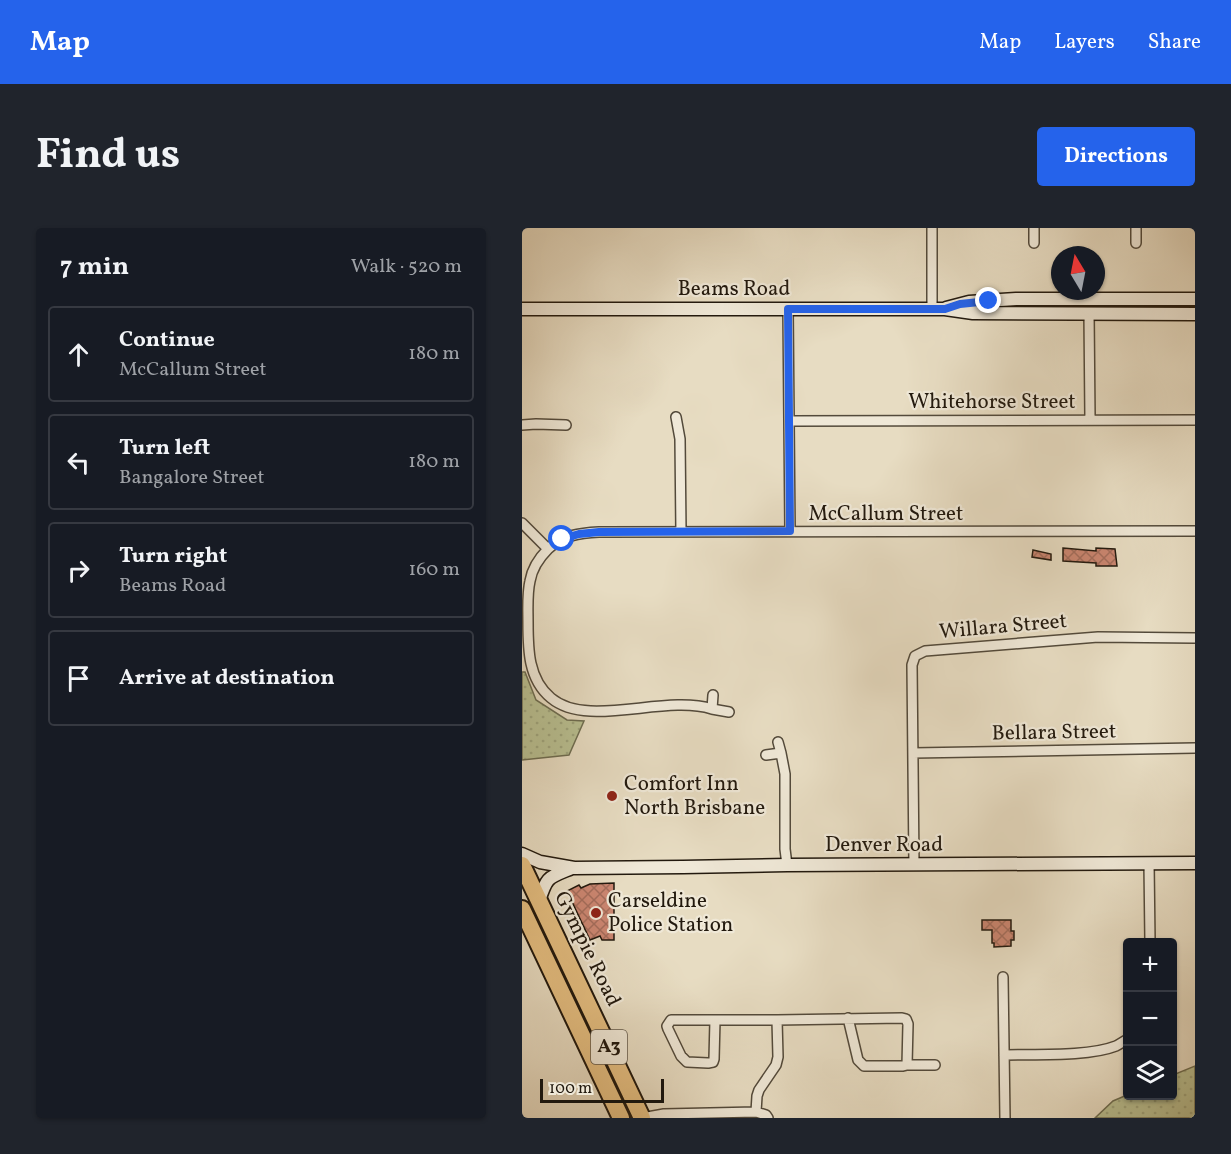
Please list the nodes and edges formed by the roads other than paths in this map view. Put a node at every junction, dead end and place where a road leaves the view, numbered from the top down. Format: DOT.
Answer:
graph roads {
  1 [pos="932,228"];
  2 [pos="1034,228"];
  3 [pos="1136,228"];
  4 [pos="1034,243"];
  5 [pos="1136,243"];
  6 [pos="1195,299"];
  7 [pos="522,309"];
  8 [pos="788,309"];
  9 [pos="932,309"];
  10 [pos="945,309"];
  11 [pos="1089,313"];
  12 [pos="1195,314"];
  13 [pos="676,417"];
  14 [pos="1090,419"];
  15 [pos="1195,420"];
  16 [pos="790,421"];
  17 [pos="566,424"];
  18 [pos="522,425"];
  19 [pos="522,524"];
  20 [pos="790,531"];
  21 [pos="1195,531"];
  22 [pos="681,532"];
  23 [pos="548,549"];
  24 [pos="1195,638"];
  25 [pos="713,695"];
  26 [pos="712,709"];
  27 [pos="729,712"];
  28 [pos="778,742"];
  29 [pos="1195,748"];
  30 [pos="781,753"];
  31 [pos="913,753"];
  32 [pos="766,755"];
  33 [pos="522,854"];
  34 [pos="1149,863"];
  35 [pos="1195,863"];
  36 [pos="522,865"];
  37 [pos="787,865"];
  38 [pos="914,865"];
  39 [pos="574,868"];
  40 [pos="539,902"];
  41 [pos="522,909"];
  42 [pos="1150,938"];
  43 [pos="575,975"];
  44 [pos="1003,977"];
  45 [pos="557,984"];
  46 [pos="848,1018"];
  47 [pos="715,1020"];
  48 [pos="777,1020"];
  49 [pos="1123,1042"];
  50 [pos="1004,1055"];
  51 [pos="907,1065"];
  52 [pos="935,1065"];
  53 [pos="756,1112"];
  54 [pos="621,1118"];
  55 [pos="642,1118"];
  56 [pos="768,1118"];
  57 [pos="1005,1118"];
  1 -- 9 [label="street"];
  2 -- 4 [label="street"];
  3 -- 5 [label="street"];
  6 -- 10 [label="main road, Beams Road"];
  7 -- 8 [label="main road, Beams Road"];
  8 -- 9 [label="main road, Beams Road"];
  8 -- 16 [label="street"];
  9 -- 10 [label="main road, Beams Road"];
  10 -- 11 [label="main road, Beams Road"];
  11 -- 12 [label="main road, Beams Road"];
  11 -- 14 [label="street"];
  13 -- 22 [label="street"];
  14 -- 15 [label="street, Whitehorse Street"];
  14 -- 16 [label="street, Whitehorse Street"];
  16 -- 20 [label="street"];
  17 -- 18 [label="street"];
  19 -- 23 [label="street"];
  20 -- 21 [label="street, McCallum Street"];
  20 -- 22 [label="street, McCallum Street"];
  22 -- 23 [label="street, McCallum Street"];
  23 -- 26 [label="street"];
  24 -- 31 [label="street, Willara Street"];
  25 -- 26 [label="street"];
  26 -- 27 [label="street"];
  28 -- 30 [label="street"];
  29 -- 31 [label="street, Bellara Street"];
  30 -- 32 [label="street"];
  30 -- 37 [label="street"];
  31 -- 38 [label="street, Willara Street"];
  33 -- 39 [label="main road, Denver Road"];
  34 -- 35 [label="main road, Denver Road"];
  34 -- 38 [label="main road, Denver Road"];
  34 -- 42 [label="street"];
  36 -- 40 [label="highway, Gympie Road / A3"];
  37 -- 38 [label="main road, Denver Road"];
  37 -- 39 [label="main road, Denver Road"];
  39 -- 40 [label="main road, Denver Road"];
  40 -- 43 [label="highway, Gympie Road / A3"];
  41 -- 45 [label="highway, Gympie Road / A3"];
  43 -- 45 [label="highway"];
  43 -- 55 [label="highway, Gympie Road / A3"];
  44 -- 50 [label="street"];
  45 -- 54 [label="highway, Gympie Road / A3"];
  46 -- 48 [label="street"];
  46 -- 51 [label="street"];
  46 -- 51 [label="street"];
  47 -- 47 [label="street"];
  47 -- 48 [label="street"];
  48 -- 53 [label="street"];
  49 -- 50 [label="street"];
  50 -- 57 [label="street"];
  51 -- 52 [label="street"];
  53 -- 55 [label="street"];
  53 -- 56 [label="street"];
}
